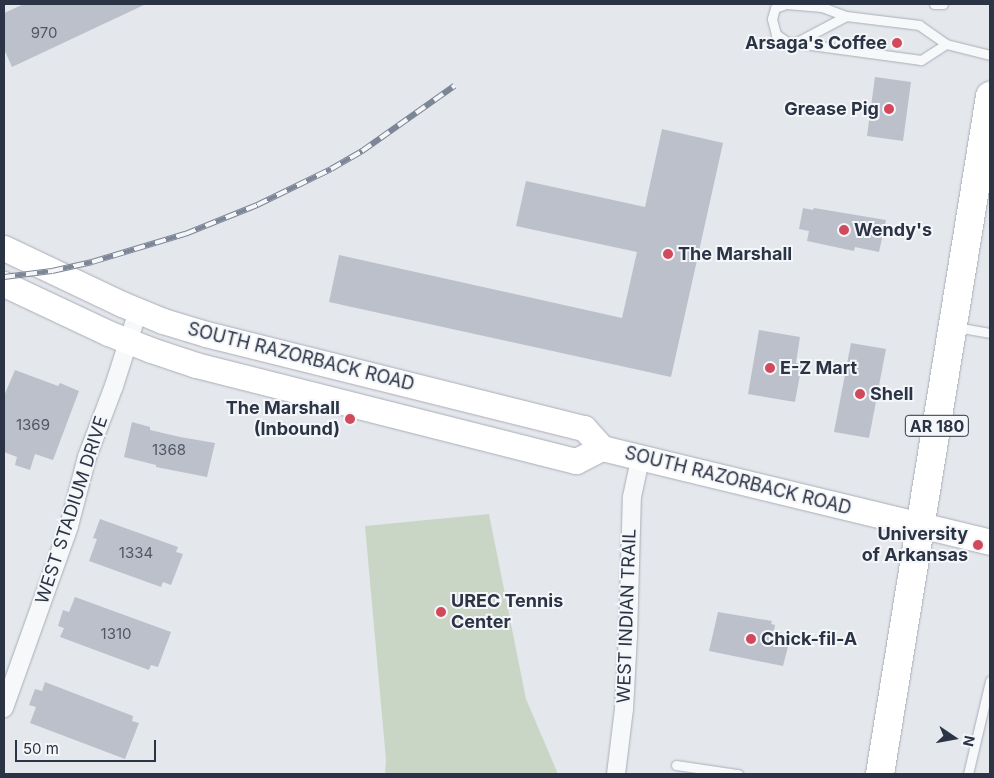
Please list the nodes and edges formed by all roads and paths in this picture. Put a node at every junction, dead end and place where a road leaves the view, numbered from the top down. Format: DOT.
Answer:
graph roads {
  1 [pos="934,4"];
  2 [pos="943,4"];
  3 [pos="846,16"];
  4 [pos="797,42"];
  5 [pos="946,44"];
  6 [pos="990,56"];
  7 [pos="990,96"];
  8 [pos="4,248"];
  9 [pos="4,284"];
  10 [pos="138,311"];
  11 [pos="953,327"];
  12 [pos="990,333"];
  13 [pos="128,341"];
  14 [pos="602,448"];
  15 [pos="640,458"];
  16 [pos="921,525"];
  17 [pos="990,542"];
  18 [pos="990,681"];
  19 [pos="4,708"];
  20 [pos="676,765"];
  21 [pos="616,774"];
  22 [pos="738,774"];
  23 [pos="880,774"];
  24 [pos="968,774"];
  1 -- 2 [label="lane"];
  3 -- 4 [label="lane"];
  3 -- 4 [label="lane"];
  3 -- 5 [label="lane"];
  4 -- 5 [label="lane"];
  5 -- 6 [label="lane"];
  7 -- 11 [label="main road, AR 180"];
  8 -- 10 [label="main road, SOUTH RAZORBACK ROAD"];
  9 -- 13 [label="main road, SOUTH RAZORBACK ROAD"];
  10 -- 13 [label="street, WEST STADIUM DRIVE"];
  10 -- 14 [label="main road, SOUTH RAZORBACK ROAD"];
  11 -- 12 [label="lane"];
  11 -- 16 [label="main road, AR 180"];
  13 -- 14 [label="main road, SOUTH RAZORBACK ROAD"];
  13 -- 19 [label="street, WEST STADIUM DRIVE"];
  14 -- 15 [label="main road, SOUTH RAZORBACK ROAD"];
  15 -- 16 [label="main road, SOUTH RAZORBACK ROAD"];
  15 -- 21 [label="street, WEST INDIAN TRAIL"];
  16 -- 17 [label="main road, SOUTH RAZORBACK ROAD"];
  16 -- 23 [label="main road, AR 180"];
  18 -- 24 [label="lane"];
  20 -- 22 [label="lane"];
}
